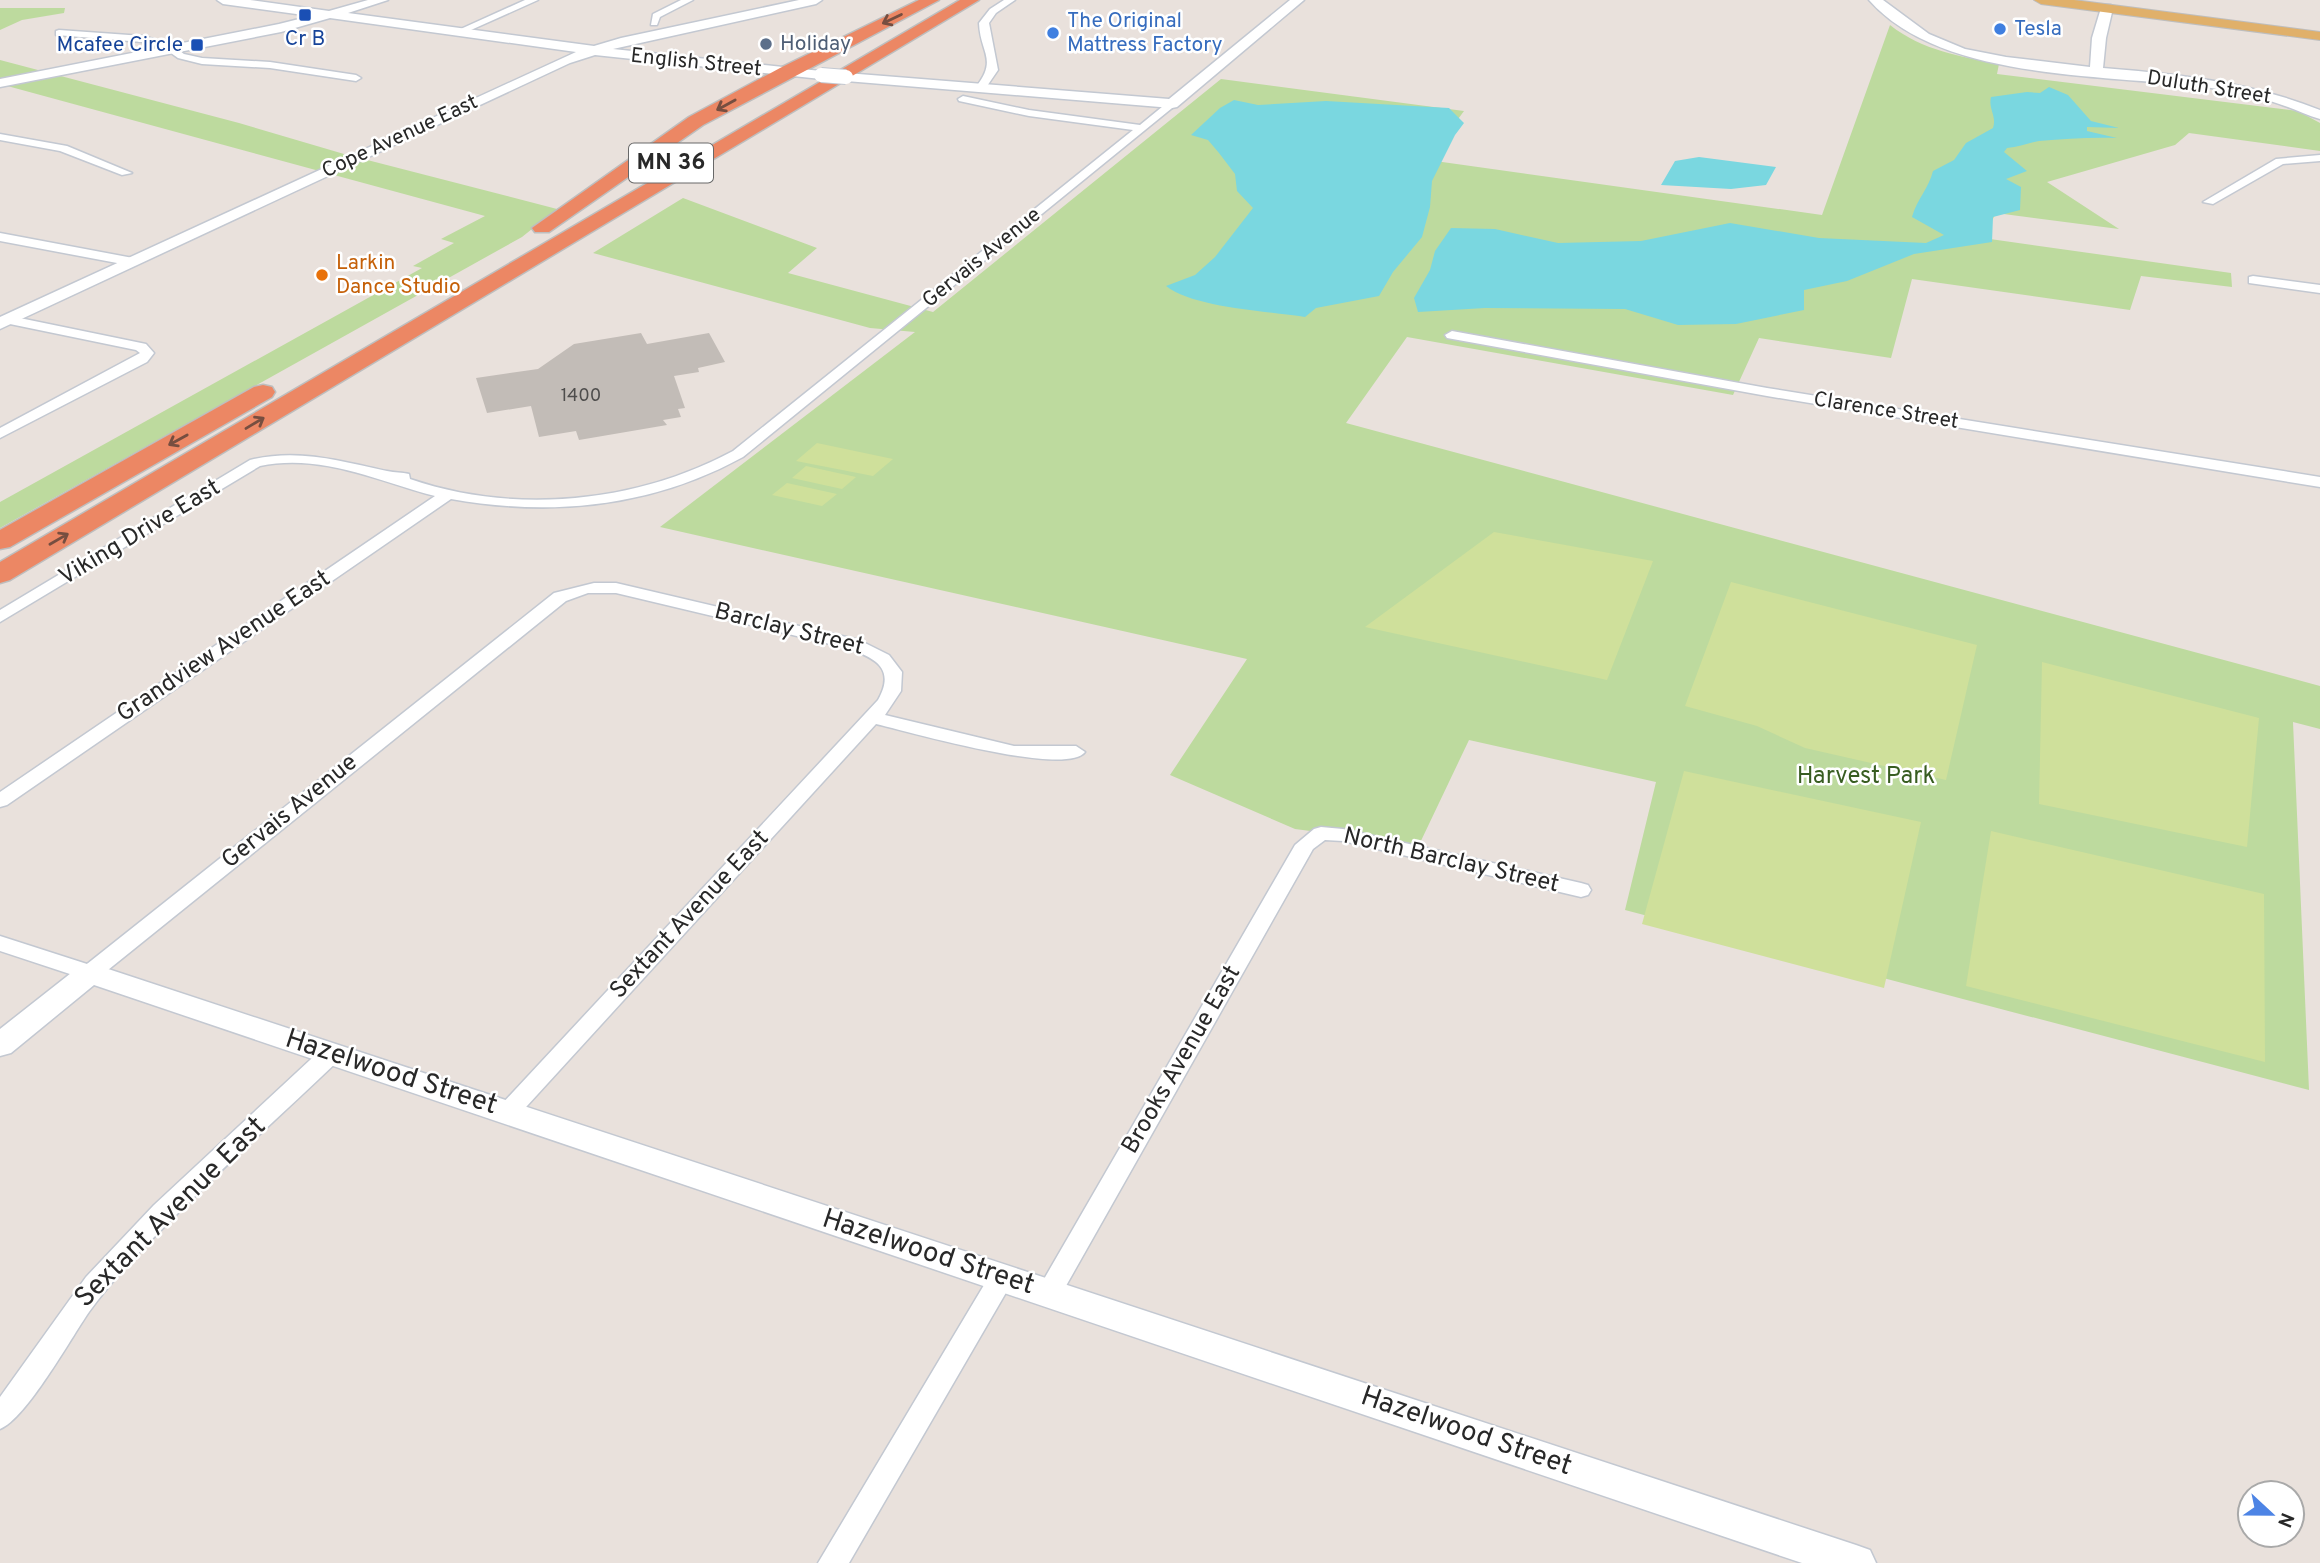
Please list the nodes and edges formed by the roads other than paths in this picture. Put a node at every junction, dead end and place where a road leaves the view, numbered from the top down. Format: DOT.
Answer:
graph roads {
  1 [pos="223,0"];
  2 [pos="230,0"];
  3 [pos="382,0"];
  4 [pos="533,0"];
  5 [pos="688,0"];
  6 [pos="816,0"];
  7 [pos="930,0"];
  8 [pos="954,0"];
  9 [pos="971,0"];
  10 [pos="990,0"];
  11 [pos="1010,0"];
  12 [pos="1298,0"];
  13 [pos="1875,0"];
  14 [pos="2041,0"];
  15 [pos="2108,5"];
  16 [pos="2130,11"];
  17 [pos="333,15"];
  18 [pos="654,23"];
  19 [pos="2320,29"];
  20 [pos="459,32"];
  21 [pos="951,32"];
  22 [pos="59,33"];
  23 [pos="2320,36"];
  24 [pos="170,50"];
  25 [pos="589,50"];
  26 [pos="900,68"];
  27 [pos="2096,72"];
  28 [pos="794,73"];
  29 [pos="356,78"];
  30 [pos="881,79"];
  31 [pos="0,83"];
  32 [pos="981,87"];
  33 [pos="851,96"];
  34 [pos="963,99"];
  35 [pos="1172,104"];
  36 [pos="822,111"];
  37 [pos="2320,115"];
  38 [pos="1142,128"];
  39 [pos="0,137"];
  40 [pos="24,140"];
  41 [pos="0,149"];
  42 [pos="2320,158"];
  43 [pos="126,173"];
  44 [pos="2209,202"];
  45 [pos="0,237"];
  46 [pos="523,241"];
  47 [pos="133,262"];
  48 [pos="478,268"];
  49 [pos="2253,280"];
  50 [pos="2320,289"];
  51 [pos="467,297"];
  52 [pos="5,322"];
  53 [pos="388,323"];
  54 [pos="1452,335"];
  55 [pos="0,434"];
  56 [pos="283,456"];
  57 [pos="392,477"];
  58 [pos="2320,482"];
  59 [pos="449,493"];
  60 [pos="516,502"];
  61 [pos="0,541"];
  62 [pos="0,574"];
  63 [pos="585,587"];
  64 [pos="0,617"];
  65 [pos="873,718"];
  66 [pos="1076,752"];
  67 [pos="0,801"];
  68 [pos="1321,833"];
  69 [pos="1581,890"];
  70 [pos="0,943"];
  71 [pos="90,973"];
  72 [pos="0,1045"];
  73 [pos="331,1053"];
  74 [pos="508,1112"];
  75 [pos="1002,1277"];
  76 [pos="1049,1293"];
  77 [pos="0,1417"];
  78 [pos="833,1563"];
  79 [pos="1857,1563"];
  1 -- 2 [label="street, English Street"];
  2 -- 17 [label="street, English Street"];
  3 -- 17 [label="street"];
  4 -- 20 [label="street"];
  5 -- 18 [label="street"];
  6 -- 25 [label="street, Cope Avenue East"];
  7 -- 28 [label="highway, one-way"];
  8 -- 53 [label="highway, MN 36"];
  9 -- 51 [label="highway, MN 36"];
  10 -- 21 [label="highway"];
  11 -- 32 [label="street"];
  12 -- 35 [label="street, Gervais Avenue"];
  13 -- 27 [label="street, Duluth Street"];
  14 -- 15 [label="main road"];
  15 -- 16 [label="main road"];
  15 -- 19 [label="main road"];
  15 -- 27 [label="street"];
  16 -- 23 [label="main road"];
  17 -- 20 [label="street, English Street"];
  17 -- 24 [label="street"];
  20 -- 25 [label="street, English Street"];
  22 -- 24 [label="street"];
  24 -- 29 [label="street"];
  24 -- 31 [label="street"];
  25 -- 28 [label="street, English Street"];
  25 -- 47 [label="street, Cope Avenue East"];
  26 -- 30 [label="highway"];
  27 -- 37 [label="street, Duluth Street"];
  28 -- 30 [label="street, English Street, bridge"];
  28 -- 46 [label="highway, one-way"];
  30 -- 32 [label="street, English Street"];
  30 -- 33 [label="highway"];
  32 -- 35 [label="street, English Street"];
  34 -- 38 [label="street"];
  35 -- 38 [label="street, Gervais Avenue"];
  36 -- 51 [label="highway"];
  38 -- 60 [label="street, Gervais Avenue"];
  39 -- 40 [label="street"];
  40 -- 41 [label="street"];
  40 -- 43 [label="street"];
  42 -- 44 [label="street"];
  45 -- 47 [label="street"];
  47 -- 52 [label="street, Cope Avenue East"];
  48 -- 53 [label="highway"];
  49 -- 50 [label="street"];
  62 -- 51 [label="highway, MN 36, one-way"];
  52 -- 55 [label="street"];
  53 -- 61 [label="highway, MN 36, one-way"];
  54 -- 58 [label="street, Clarence Street"];
  56 -- 57 [label="street"];
  56 -- 64 [label="street, Viking Drive East"];
  57 -- 59 [label="street"];
  57 -- 60 [label="street"];
  59 -- 60 [label="street"];
  59 -- 67 [label="street, Grandview Avenue East"];
  63 -- 65 [label="street, Barclay Street"];
  63 -- 71 [label="street, Gervais Avenue"];
  65 -- 66 [label="street"];
  65 -- 74 [label="street, Sextant Avenue East"];
  68 -- 69 [label="street, North Barclay Street"];
  68 -- 76 [label="street, Brooks Avenue East"];
  70 -- 71 [label="street, Hazelwood Street"];
  71 -- 72 [label="street, Gervais Avenue"];
  71 -- 73 [label="street, Hazelwood Street"];
  73 -- 74 [label="street, Hazelwood Street"];
  73 -- 77 [label="street, Sextant Avenue East"];
  74 -- 75 [label="street, Hazelwood Street"];
  75 -- 76 [label="street, Hazelwood Street"];
  75 -- 78 [label="street"];
  76 -- 79 [label="street, Hazelwood Street"];
}
